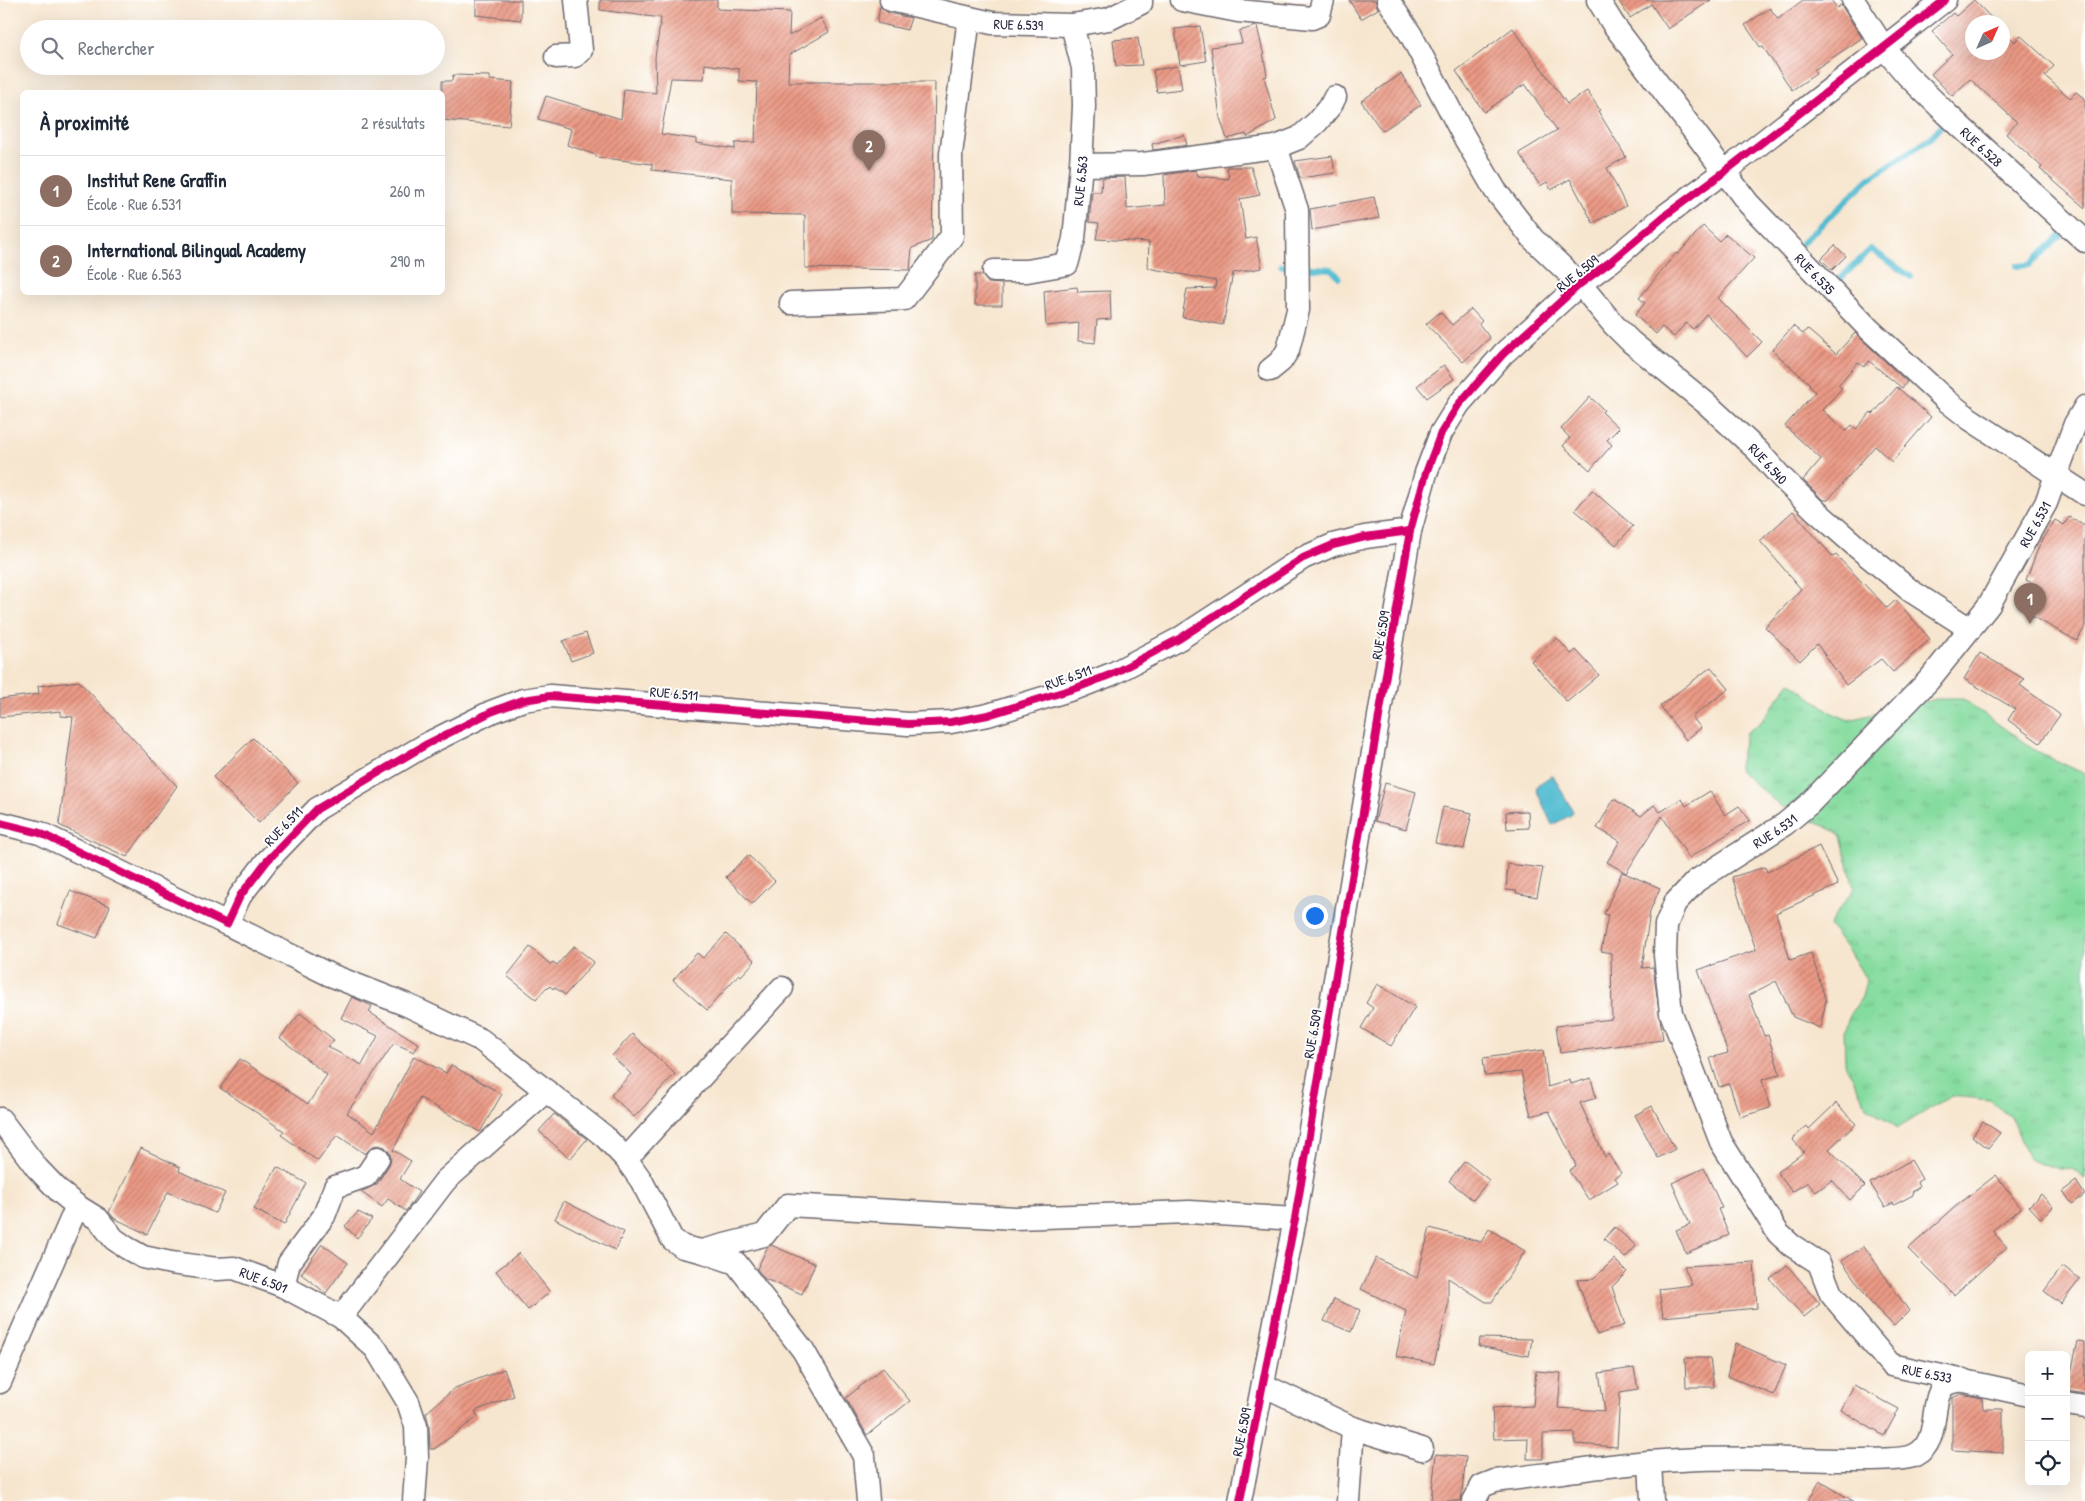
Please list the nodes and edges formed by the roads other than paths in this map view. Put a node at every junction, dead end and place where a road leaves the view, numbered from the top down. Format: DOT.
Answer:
graph roads {
  1 [pos="576,0"];
  2 [pos="891,0"];
  3 [pos="1182,0"];
  4 [pos="1323,0"];
  5 [pos="1388,0"];
  6 [pos="1598,0"];
  7 [pos="1853,0"];
  8 [pos="1945,0"];
  9 [pos="1145,1"];
  10 [pos="969,18"];
  11 [pos="1072,26"];
  12 [pos="1884,48"];
  13 [pos="556,57"];
  14 [pos="1335,96"];
  15 [pos="1276,147"];
  16 [pos="1081,165"];
  17 [pos="1724,172"];
  18 [pos="2085,241"];
  19 [pos="994,271"];
  20 [pos="1580,284"];
  21 [pos="791,303"];
  22 [pos="1270,370"];
  23 [pos="2085,406"];
  24 [pos="2057,476"];
  25 [pos="2085,494"];
  26 [pos="1410,531"];
  27 [pos="1970,629"];
  28 [pos="0,823"];
  29 [pos="227,924"];
  30 [pos="782,988"];
  31 [pos="546,1091"];
  32 [pos="3,1129"];
  33 [pos="378,1158"];
  34 [pos="626,1159"];
  35 [pos="77,1206"];
  36 [pos="1295,1219"];
  37 [pos="701,1251"];
  38 [pos="1818,1263"];
  39 [pos="283,1286"];
  40 [pos="341,1316"];
  41 [pos="1964,1380"];
  42 [pos="0,1382"];
  43 [pos="1263,1385"];
  44 [pos="2025,1394"];
  45 [pos="2070,1405"];
  46 [pos="2085,1407"];
  47 [pos="1353,1428"];
  48 [pos="1422,1449"];
  49 [pos="1650,1462"];
  50 [pos="414,1501"];
  51 [pos="868,1501"];
  52 [pos="1240,1501"];
  53 [pos="1348,1501"];
  54 [pos="1474,1501"];
  55 [pos="1652,1501"];
  1 -- 13 [label="street"];
  2 -- 10 [label="street, RUE 6.539"];
  3 -- 4 [label="street"];
  5 -- 20 [label="street, RUE 6.540"];
  6 -- 17 [label="street, RUE 6.535"];
  7 -- 12 [label="street, RUE 6.528"];
  8 -- 12 [label="street, RUE 6.509"];
  9 -- 11 [label="street, RUE 6.539"];
  10 -- 11 [label="street, RUE 6.539"];
  10 -- 21 [label="street"];
  11 -- 16 [label="street, RUE 6.563"];
  12 -- 17 [label="street, RUE 6.509"];
  12 -- 18 [label="street, RUE 6.528"];
  14 -- 15 [label="street"];
  15 -- 16 [label="street"];
  15 -- 22 [label="street"];
  16 -- 19 [label="street, RUE 6.563"];
  17 -- 20 [label="street, RUE 6.509"];
  17 -- 24 [label="street, RUE 6.535"];
  20 -- 26 [label="street, RUE 6.509"];
  20 -- 27 [label="street, RUE 6.540"];
  23 -- 24 [label="street, RUE 6.531"];
  24 -- 25 [label="street, RUE 6.535"];
  24 -- 27 [label="street, RUE 6.531"];
  26 -- 29 [label="street, RUE 6.511"];
  26 -- 36 [label="street, RUE 6.509"];
  27 -- 38 [label="street, RUE 6.531"];
  28 -- 29 [label="street"];
  29 -- 31 [label="street"];
  30 -- 34 [label="street"];
  31 -- 34 [label="street"];
  31 -- 40 [label="street"];
  32 -- 35 [label="street, RUE 6.501"];
  33 -- 39 [label="street"];
  34 -- 37 [label="street"];
  35 -- 39 [label="street, RUE 6.501"];
  35 -- 42 [label="street"];
  36 -- 37 [label="street"];
  36 -- 43 [label="street, RUE 6.509"];
  37 -- 51 [label="street"];
  38 -- 41 [label="street, RUE 6.533"];
  39 -- 40 [label="street, RUE 6.501"];
  40 -- 50 [label="street, RUE 6.501"];
  41 -- 44 [label="street, RUE 6.533"];
  41 -- 49 [label="street"];
  43 -- 47 [label="street"];
  43 -- 52 [label="street, RUE 6.509"];
  45 -- 46 [label="street"];
  47 -- 48 [label="street"];
  47 -- 53 [label="street"];
  49 -- 54 [label="street"];
  49 -- 55 [label="street"];
}
